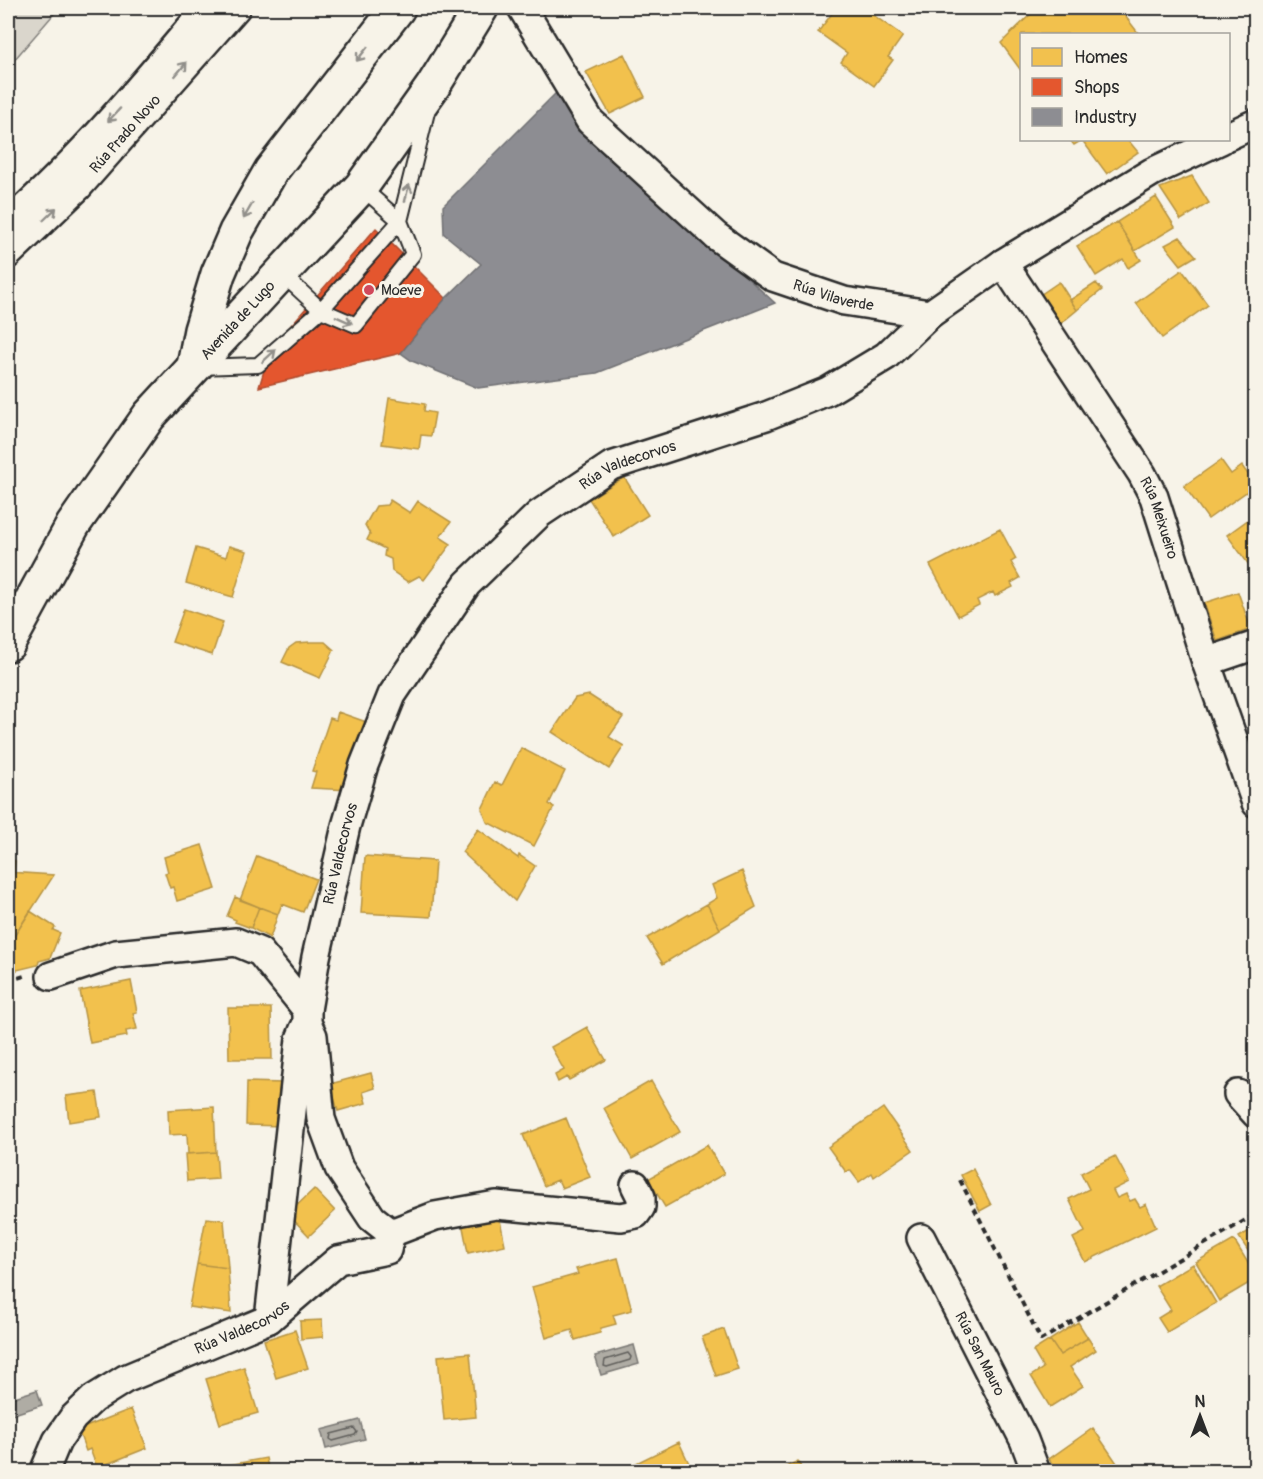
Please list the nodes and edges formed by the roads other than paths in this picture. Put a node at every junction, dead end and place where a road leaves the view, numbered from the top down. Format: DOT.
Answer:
graph roads {
  1 [pos="207,8"];
  2 [pos="236,8"];
  3 [pos="398,8"];
  4 [pos="481,8"];
  5 [pos="522,8"];
  6 [pos="433,86"];
  7 [pos="1256,123"];
  8 [pos="1230,135"];
  9 [pos="1219,141"];
  10 [pos="361,187"];
  11 [pos="400,221"];
  12 [pos="8,223"];
  13 [pos="8,254"];
  14 [pos="1003,263"];
  15 [pos="281,273"];
  16 [pos="321,309"];
  17 [pos="930,314"];
  18 [pos="194,367"];
  19 [pos="8,644"];
  20 [pos="1256,645"];
  21 [pos="1206,662"];
  22 [pos="1255,798"];
  23 [pos="51,976"];
  24 [pos="307,1016"];
  25 [pos="635,1185"];
  26 [pos="391,1233"];
  27 [pos="921,1238"];
  28 [pos="269,1319"];
  29 [pos="44,1472"];
  30 [pos="1035,1472"];
  1 -- 12 [label="street, Rúa Prado Novo, one-way"];
  13 -- 2 [label="street, Rúa Prado Novo, one-way"];
  3 -- 18 [label="highway, one-way"];
  4 -- 6 [label="highway, Avenida de Lugo"];
  5 -- 17 [label="street, Rúa Vilaverde"];
  6 -- 10 [label="highway, Avenida de Lugo"];
  11 -- 6 [label="lane, one-way"];
  7 -- 8 [label="street"];
  9 -- 14 [label="street"];
  10 -- 11 [label="lane"];
  10 -- 15 [label="highway, Avenida de Lugo"];
  11 -- 16 [label="lane"];
  16 -- 11 [label="lane, one-way"];
  14 -- 17 [label="street"];
  14 -- 21 [label="street, Rúa Meixueiro"];
  15 -- 16 [label="lane"];
  15 -- 18 [label="highway, Avenida de Lugo"];
  18 -- 16 [label="lane, one-way"];
  17 -- 24 [label="street, Rúa Valdecorvos"];
  18 -- 19 [label="highway, Avenida de Lugo"];
  20 -- 21 [label="street"];
  21 -- 22 [label="street, Rúa Meixueiro"];
  23 -- 24 [label="street"];
  24 -- 26 [label="street, Rúa Valdecorvos"];
  24 -- 28 [label="street"];
  25 -- 26 [label="street"];
  26 -- 28 [label="street, Rúa Valdecorvos"];
  27 -- 30 [label="street, Rúa San Mauro"];
  28 -- 29 [label="street, Rúa Valdecorvos"];
}
